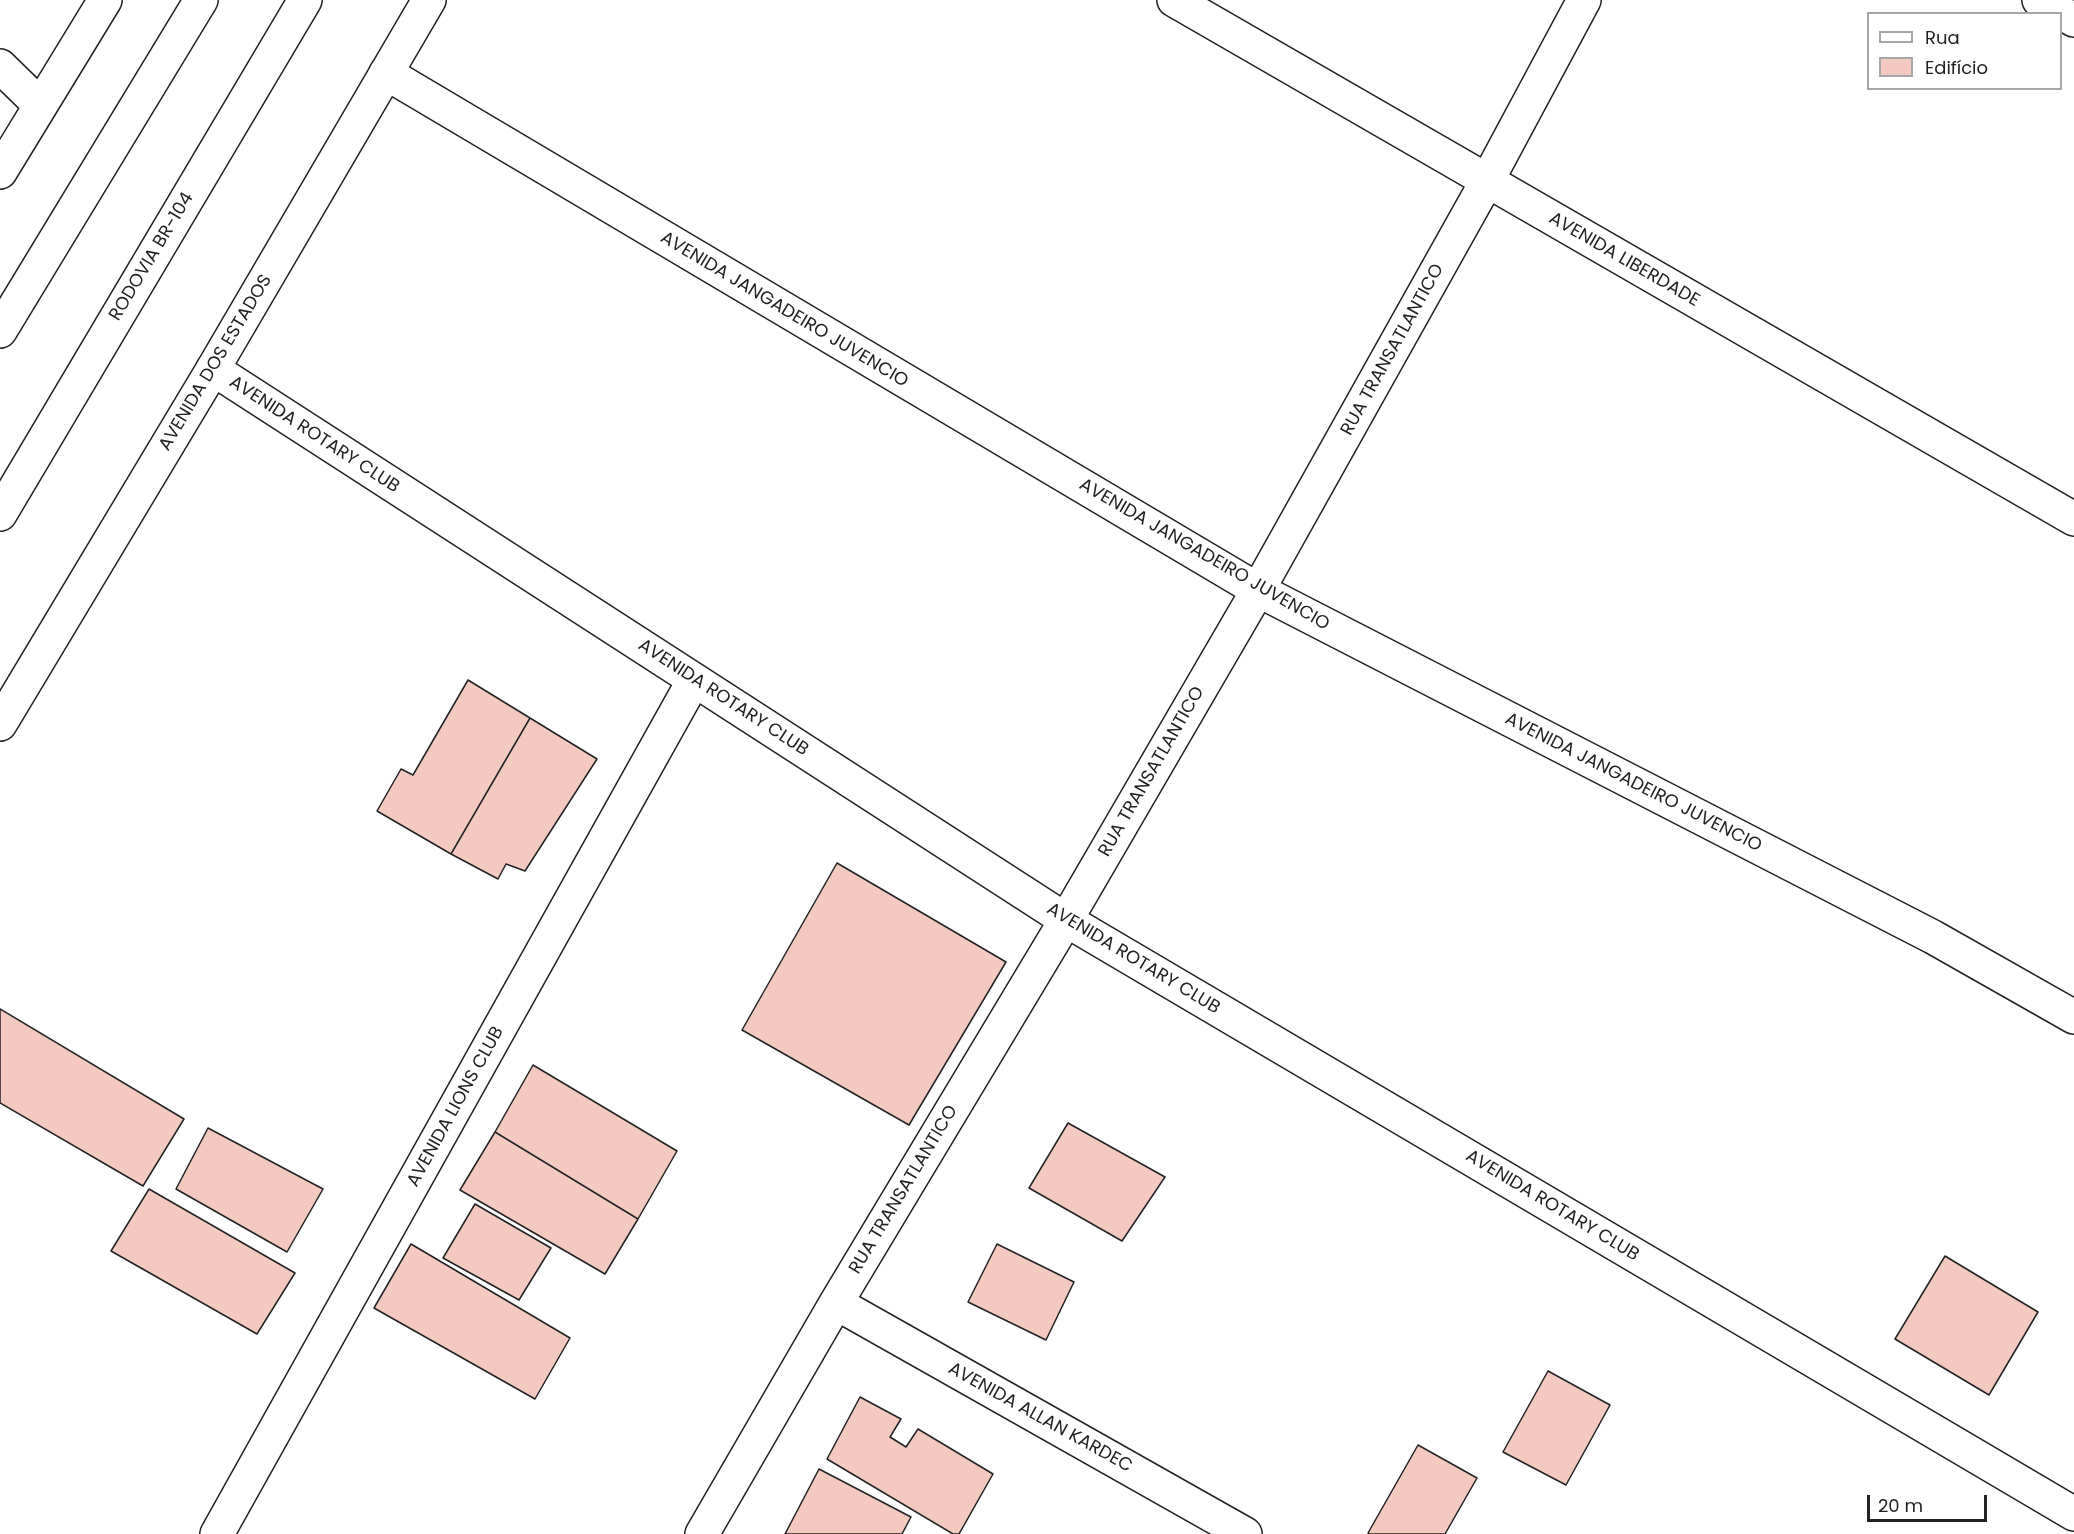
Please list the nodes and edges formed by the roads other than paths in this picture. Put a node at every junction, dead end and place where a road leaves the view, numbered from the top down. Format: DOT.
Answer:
graph roads {
  1 [pos="105,0"];
  2 [pos="201,0"];
  3 [pos="305,0"];
  4 [pos="429,0"];
  5 [pos="1174,0"];
  6 [pos="1584,0"];
  7 [pos="2039,0"];
  8 [pos="2060,12"];
  9 [pos="0,66"];
  10 [pos="386,73"];
  11 [pos="40,105"];
  12 [pos="0,172"];
  13 [pos="1487,181"];
  14 [pos="0,332"];
  15 [pos="213,369"];
  16 [pos="0,514"];
  17 [pos="2074,519"];
  18 [pos="1258,590"];
  19 [pos="694,680"];
  20 [pos="0,724"];
  21 [pos="1066,920"];
  22 [pos="2074,1017"];
  23 [pos="836,1303"];
  24 [pos="2074,1514"];
  25 [pos="217,1534"];
  26 [pos="702,1534"];
  27 [pos="1245,1534"];
  1 -- 11 [label="main road"];
  2 -- 14 [label="main road"];
  3 -- 16 [label="main road, RODOVIA BR-104"];
  4 -- 10 [label="main road, AVENIDA DOS ESTADOS"];
  5 -- 13 [label="main road, AVENIDA LIBERDADE"];
  6 -- 13 [label="main road, RUA TRANSATLANTICO"];
  7 -- 8 [label="main road"];
  9 -- 11 [label="main road"];
  10 -- 15 [label="main road, AVENIDA DOS ESTADOS"];
  10 -- 18 [label="main road, AVENIDA JANGADEIRO JUVENCIO"];
  11 -- 12 [label="main road"];
  13 -- 17 [label="main road, AVENIDA LIBERDADE"];
  13 -- 18 [label="main road, RUA TRANSATLANTICO"];
  15 -- 19 [label="main road, AVENIDA ROTARY CLUB"];
  15 -- 20 [label="main road, AVENIDA DOS ESTADOS"];
  18 -- 21 [label="main road, RUA TRANSATLANTICO"];
  18 -- 22 [label="main road, AVENIDA JANGADEIRO JUVENCIO"];
  19 -- 21 [label="main road, AVENIDA ROTARY CLUB"];
  19 -- 25 [label="main road, AVENIDA LIONS CLUB"];
  21 -- 23 [label="main road, RUA TRANSATLANTICO"];
  21 -- 24 [label="main road, AVENIDA ROTARY CLUB"];
  23 -- 26 [label="main road, RUA TRANSATLANTICO"];
  23 -- 27 [label="main road, AVENIDA ALLAN KARDEC"];
}
